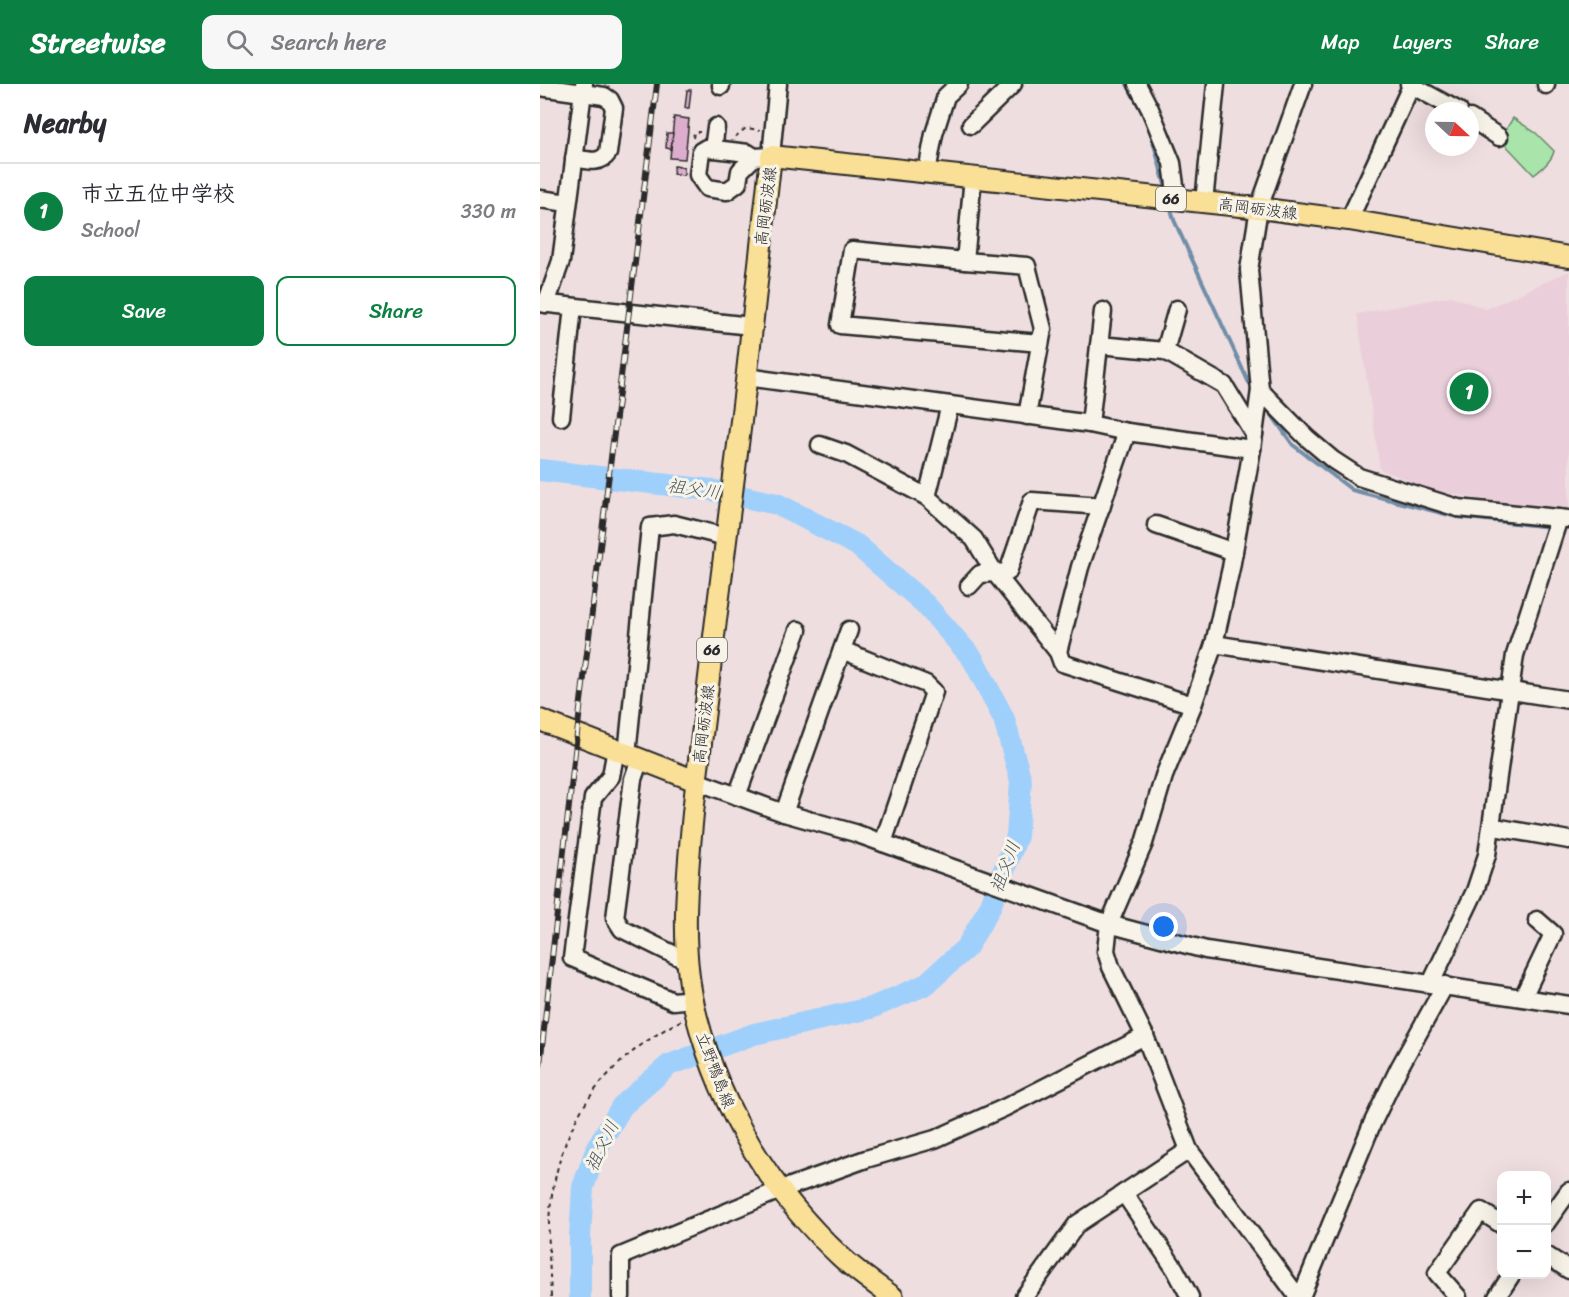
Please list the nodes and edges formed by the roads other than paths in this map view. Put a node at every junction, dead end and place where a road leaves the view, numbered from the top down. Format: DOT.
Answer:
graph roads {
  1 [pos="778,84"];
  2 [pos="959,84"];
  3 [pos="1013,84"];
  4 [pos="1137,84"];
  5 [pos="1216,84"];
  6 [pos="1303,84"];
  7 [pos="1411,84"];
  8 [pos="540,87"];
  9 [pos="583,88"];
  10 [pos="1443,102"];
  11 [pos="1479,124"];
  12 [pos="971,125"];
  13 [pos="716,127"];
  14 [pos="1499,137"];
  15 [pos="713,149"];
  16 [pos="762,157"];
  17 [pos="574,158"];
  18 [pos="927,172"];
  19 [pos="973,177"];
  20 [pos="540,199"];
  21 [pos="1177,200"];
  22 [pos="1204,202"];
  23 [pos="568,203"];
  24 [pos="1259,208"];
  25 [pos="1348,220"];
  26 [pos="1569,257"];
  27 [pos="965,261"];
  28 [pos="543,303"];
  29 [pos="573,307"];
  30 [pos="1177,309"];
  31 [pos="1103,311"];
  32 [pos="751,327"];
  33 [pos="1040,343"];
  34 [pos="1099,345"];
  35 [pos="1165,351"];
  36 [pos="746,377"];
  37 [pos="1260,390"];
  38 [pos="950,405"];
  39 [pos="1027,416"];
  40 [pos="561,417"];
  41 [pos="1090,424"];
  42 [pos="1127,432"];
  43 [pos="1253,441"];
  44 [pos="820,445"];
  45 [pos="927,497"];
  46 [pos="1102,506"];
  47 [pos="1564,518"];
  48 [pos="1156,525"];
  49 [pos="727,528"];
  50 [pos="1234,552"];
  51 [pos="995,573"];
  52 [pos="969,586"];
  53 [pos="798,630"];
  54 [pos="849,630"];
  55 [pos="1214,644"];
  56 [pos="842,650"];
  57 [pos="1058,652"];
  58 [pos="1509,691"];
  59 [pos="1569,700"];
  60 [pos="1193,705"];
  61 [pos="540,720"];
  62 [pos="628,754"];
  63 [pos="696,781"];
  64 [pos="737,796"];
  65 [pos="784,813"];
  66 [pos="1500,828"];
  67 [pos="1569,840"];
  68 [pos="883,843"];
  69 [pos="1537,920"];
  70 [pos="1109,924"];
  71 [pos="687,961"];
  72 [pos="1438,984"];
  73 [pos="1523,997"];
  74 [pos="1569,1005"];
  75 [pos="695,1010"];
  76 [pos="1145,1036"];
  77 [pos="1189,1150"];
  78 [pos="780,1190"];
  79 [pos="1569,1191"];
  80 [pos="1124,1193"];
  81 [pos="1551,1216"];
  82 [pos="1497,1222"];
  83 [pos="1551,1258"];
  84 [pos="1569,1270"];
  85 [pos="1509,1279"];
  86 [pos="621,1297"];
  87 [pos="893,1297"];
  88 [pos="1024,1297"];
  89 [pos="1190,1297"];
  90 [pos="1300,1297"];
  91 [pos="1458,1297"];
  92 [pos="1497,1297"];
  1 -- 16 [label="street"];
  2 -- 18 [label="street"];
  3 -- 12 [label="street"];
  4 -- 21 [label="street"];
  5 -- 22 [label="street"];
  6 -- 24 [label="street"];
  7 -- 10 [label="street"];
  7 -- 25 [label="street"];
  8 -- 9 [label="street"];
  9 -- 17 [label="street"];
  9 -- 17 [label="street"];
  11 -- 14 [label="street"];
  13 -- 15 [label="street"];
  15 -- 16 [label="street"];
  15 -- 16 [label="street"];
  16 -- 18 [label="main road, 高岡砺波線 / 66"];
  16 -- 32 [label="main road, 高岡砺波線 / 66"];
  17 -- 23 [label="street"];
  18 -- 19 [label="main road, 高岡砺波線 / 66"];
  19 -- 21 [label="main road, 高岡砺波線 / 66"];
  19 -- 27 [label="street"];
  20 -- 23 [label="street"];
  21 -- 22 [label="main road, 高岡砺波線 / 66"];
  22 -- 24 [label="main road, 高岡砺波線 / 66"];
  23 -- 28 [label="street"];
  24 -- 25 [label="main road, 高岡砺波線 / 66"];
  24 -- 37 [label="street"];
  25 -- 26 [label="main road, 高岡砺波線 / 66"];
  27 -- 33 [label="street"];
  27 -- 33 [label="street"];
  28 -- 29 [label="street"];
  29 -- 32 [label="street"];
  29 -- 40 [label="street"];
  30 -- 35 [label="street"];
  31 -- 34 [label="street"];
  32 -- 36 [label="main road, 高岡砺波線 / 66"];
  33 -- 39 [label="street"];
  34 -- 35 [label="street"];
  34 -- 41 [label="street"];
  35 -- 43 [label="street"];
  36 -- 38 [label="street"];
  36 -- 49 [label="main road, 高岡砺波線 / 66"];
  37 -- 43 [label="street"];
  37 -- 47 [label="street"];
  38 -- 39 [label="street"];
  38 -- 45 [label="street"];
  39 -- 41 [label="street"];
  41 -- 42 [label="street"];
  42 -- 43 [label="street"];
  42 -- 46 [label="street"];
  43 -- 50 [label="street"];
  44 -- 45 [label="street"];
  45 -- 51 [label="street"];
  46 -- 51 [label="street"];
  46 -- 57 [label="street"];
  47 -- 58 [label="street"];
  48 -- 50 [label="street"];
  49 -- 62 [label="street"];
  49 -- 63 [label="main road, 高岡砺波線 / 66"];
  50 -- 55 [label="street"];
  51 -- 52 [label="street"];
  51 -- 57 [label="street"];
  53 -- 64 [label="street"];
  54 -- 56 [label="street"];
  55 -- 58 [label="street"];
  55 -- 60 [label="street"];
  56 -- 65 [label="street"];
  56 -- 68 [label="street"];
  57 -- 60 [label="street"];
  58 -- 59 [label="street"];
  58 -- 72 [label="street"];
  60 -- 70 [label="street"];
  61 -- 62 [label="main road, 高岡砺波線"];
  62 -- 63 [label="main road, 高岡砺波線"];
  62 -- 71 [label="street"];
  62 -- 75 [label="street"];
  63 -- 64 [label="street"];
  63 -- 71 [label="main road, 立野鴨島線"];
  64 -- 65 [label="street"];
  65 -- 68 [label="street"];
  66 -- 67 [label="street"];
  68 -- 70 [label="street"];
  69 -- 73 [label="street"];
  70 -- 72 [label="street"];
  70 -- 76 [label="street"];
  71 -- 75 [label="main road, 立野鴨島線"];
  72 -- 73 [label="street"];
  72 -- 90 [label="street"];
  73 -- 74 [label="street"];
  75 -- 78 [label="main road, 立野鴨島線"];
  76 -- 77 [label="street"];
  76 -- 78 [label="street"];
  77 -- 80 [label="street"];
  77 -- 90 [label="street"];
  78 -- 86 [label="street"];
  78 -- 87 [label="main road, 立野鴨島線"];
  79 -- 81 [label="street"];
  80 -- 88 [label="street"];
  80 -- 89 [label="street"];
  82 -- 91 [label="street"];
  83 -- 84 [label="street"];
  85 -- 92 [label="street"];
}
